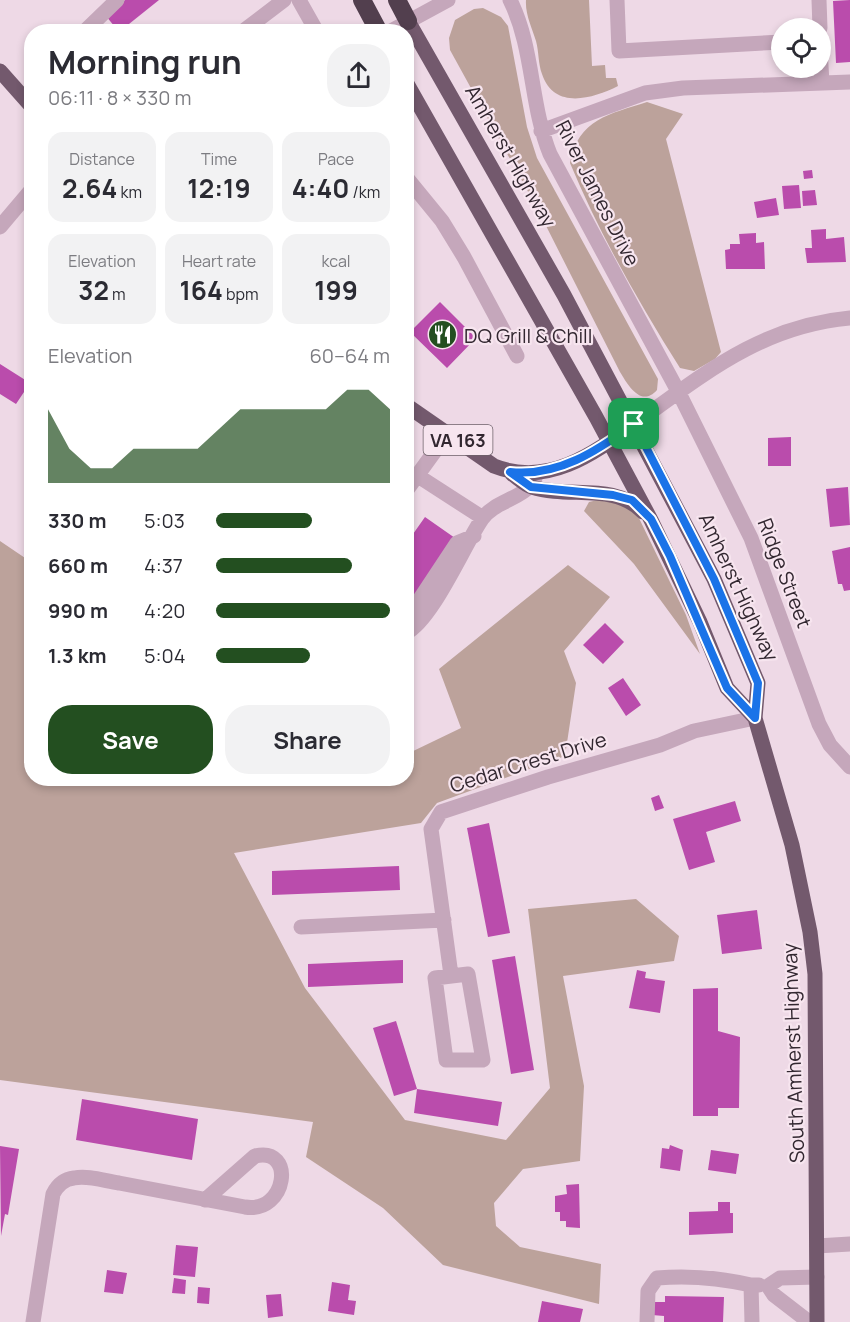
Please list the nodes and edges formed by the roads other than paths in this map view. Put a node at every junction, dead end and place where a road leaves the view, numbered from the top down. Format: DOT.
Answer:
graph roads {
  1 [pos="117,0"];
  2 [pos="284,0"];
  3 [pos="299,0"];
  4 [pos="362,0"];
  5 [pos="397,0"];
  6 [pos="448,0"];
  7 [pos="510,0"];
  8 [pos="617,0"];
  9 [pos="819,0"];
  10 [pos="820,18"];
  11 [pos="408,21"];
  12 [pos="92,24"];
  13 [pos="252,24"];
  14 [pos="312,24"];
  15 [pos="375,24"];
  16 [pos="403,24"];
  17 [pos="410,24"];
  18 [pos="414,32"];
  19 [pos="771,43"];
  20 [pos="0,71"];
  21 [pos="822,78"];
  22 [pos="850,82"];
  23 [pos="822,83"];
  24 [pos="414,96"];
  25 [pos="24,98"];
  26 [pos="541,131"];
  27 [pos="414,187"];
  28 [pos="24,198"];
  29 [pos="0,227"];
  30 [pos="850,318"];
  31 [pos="517,356"];
  32 [pos="679,393"];
  33 [pos="414,410"];
  34 [pos="634,424"];
  35 [pos="448,433"];
  36 [pos="609,443"];
  37 [pos="418,476"];
  38 [pos="534,480"];
  39 [pos="414,481"];
  40 [pos="483,518"];
  41 [pos="651,519"];
  42 [pos="474,536"];
  43 [pos="414,608"];
  44 [pos="414,627"];
  45 [pos="755,718"];
  46 [pos="847,765"];
  47 [pos="444,920"];
  48 [pos="301,927"];
  49 [pos="450,975"];
  50 [pos="205,1200"];
  51 [pos="850,1245"];
  52 [pos="817,1246"];
  53 [pos="817,1277"];
  54 [pos="751,1285"];
  55 [pos="768,1286"];
  56 [pos="33,1322"];
  57 [pos="646,1322"];
  58 [pos="752,1322"];
  59 [pos="809,1322"];
  60 [pos="818,1322"];
  1 -- 12 [label="street"];
  2 -- 13 [label="street"];
  3 -- 14 [label="street"];
  4 -- 15 [label="highway"];
  5 -- 11 [label="highway, Amherst Highway"];
  6 -- 11 [label="street"];
  7 -- 26 [label="street, River James Drive"];
  8 -- 19 [label="street"];
  9 -- 10 [label="street"];
  11 -- 16 [label="street"];
  11 -- 17 [label="main road, Amherst Highway"];
  18 -- 34 [label="main road, Amherst Highway"];
  20 -- 25 [label="main road"];
  21 -- 23 [label="street"];
  22 -- 23 [label="street"];
  23 -- 26 [label="street"];
  24 -- 36 [label="main road"];
  26 -- 32 [label="street, River James Drive"];
  27 -- 31 [label="street"];
  28 -- 29 [label="street"];
  30 -- 32 [label="street"];
  32 -- 34 [label="street"];
  32 -- 46 [label="street, Ridge Street"];
  33 -- 35 [label="main road, VA 163"];
  34 -- 36 [label="main road"];
  34 -- 45 [label="main road, Amherst Highway"];
  35 -- 37 [label="street"];
  35 -- 38 [label="main road, VA 163"];
  36 -- 38 [label="main road"];
  36 -- 41 [label="main road"];
  37 -- 39 [label="street"];
  37 -- 40 [label="street"];
  38 -- 40 [label="street"];
  38 -- 41 [label="main road"];
  40 -- 42 [label="street"];
  41 -- 45 [label="main road"];
  42 -- 43 [label="street"];
  42 -- 44 [label="street"];
  45 -- 47 [label="street, Cedar Crest Drive"];
  45 -- 52 [label="main road, South Amherst Highway"];
  47 -- 48 [label="street"];
  47 -- 49 [label="street, Cedar Crest Drive"];
  49 -- 49 [label="street"];
  50 -- 50 [label="street"];
  50 -- 56 [label="street"];
  51 -- 52 [label="street"];
  52 -- 53 [label="main road, South Amherst Highway"];
  53 -- 55 [label="street"];
  53 -- 60 [label="main road, South Amherst Highway"];
  54 -- 55 [label="street"];
  54 -- 57 [label="street"];
  54 -- 58 [label="street"];
  55 -- 59 [label="street"];
}
